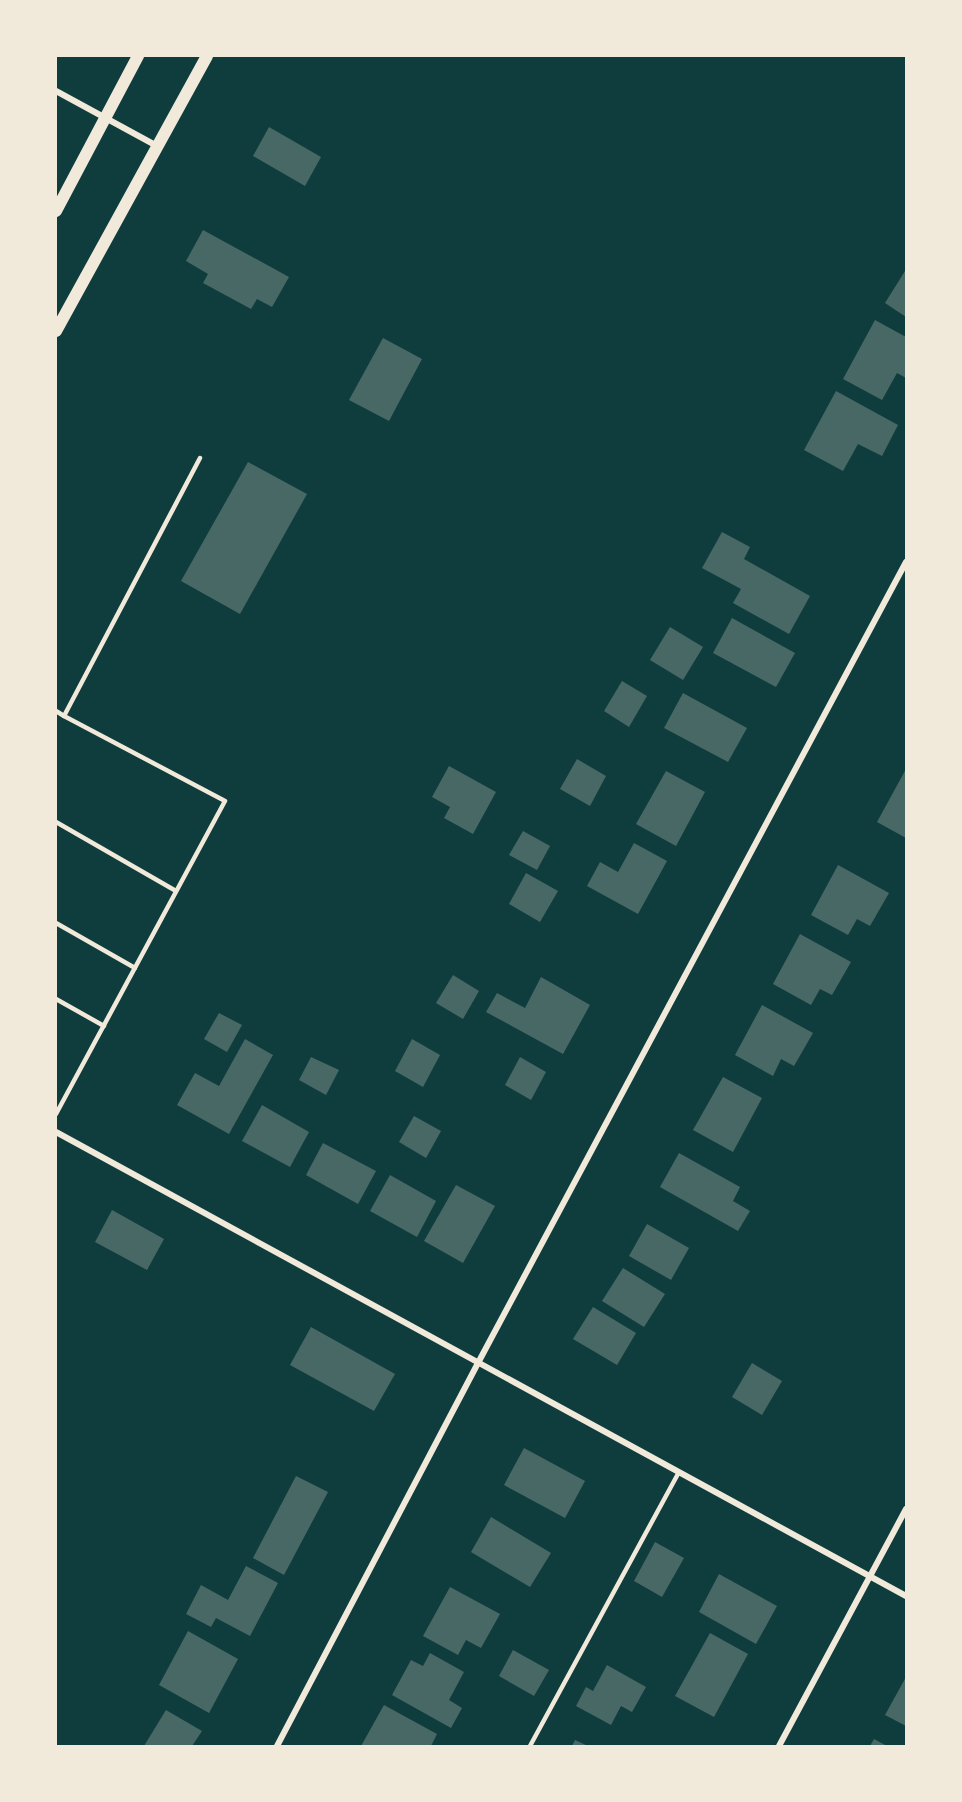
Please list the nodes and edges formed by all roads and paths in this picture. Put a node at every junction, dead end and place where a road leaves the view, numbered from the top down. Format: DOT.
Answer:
graph roads {
  1 [pos="138,56"];
  2 [pos="207,56"];
  3 [pos="56,91"];
  4 [pos="105,117"];
  5 [pos="157,146"];
  6 [pos="56,211"];
  7 [pos="56,331"];
  8 [pos="200,458"];
  9 [pos="906,562"];
  10 [pos="56,711"];
  11 [pos="64,716"];
  12 [pos="56,822"];
  13 [pos="176,891"];
  14 [pos="56,923"];
  15 [pos="135,968"];
  16 [pos="56,999"];
  17 [pos="104,1026"];
  18 [pos="56,1114"];
  19 [pos="56,1132"];
  20 [pos="478,1362"];
  21 [pos="680,1472"];
  22 [pos="906,1509"];
  23 [pos="871,1576"];
  24 [pos="906,1596"];
  25 [pos="277,1746"];
  26 [pos="530,1746"];
  27 [pos="779,1746"];
  1 -- 4 [label="main road"];
  2 -- 5 [label="main road"];
  3 -- 4 [label="street"];
  4 -- 5 [label="street"];
  4 -- 6 [label="main road"];
  5 -- 7 [label="main road"];
  8 -- 11 [label="lane"];
  9 -- 20 [label="street"];
  10 -- 11 [label="lane"];
  11 -- 13 [label="lane"];
  12 -- 13 [label="lane"];
  13 -- 15 [label="lane"];
  14 -- 15 [label="lane"];
  15 -- 17 [label="lane"];
  16 -- 17 [label="lane"];
  17 -- 18 [label="lane"];
  19 -- 20 [label="street"];
  20 -- 21 [label="street"];
  20 -- 25 [label="street"];
  21 -- 23 [label="street"];
  21 -- 26 [label="lane"];
  22 -- 23 [label="street"];
  23 -- 24 [label="street"];
  23 -- 27 [label="street"];
}
